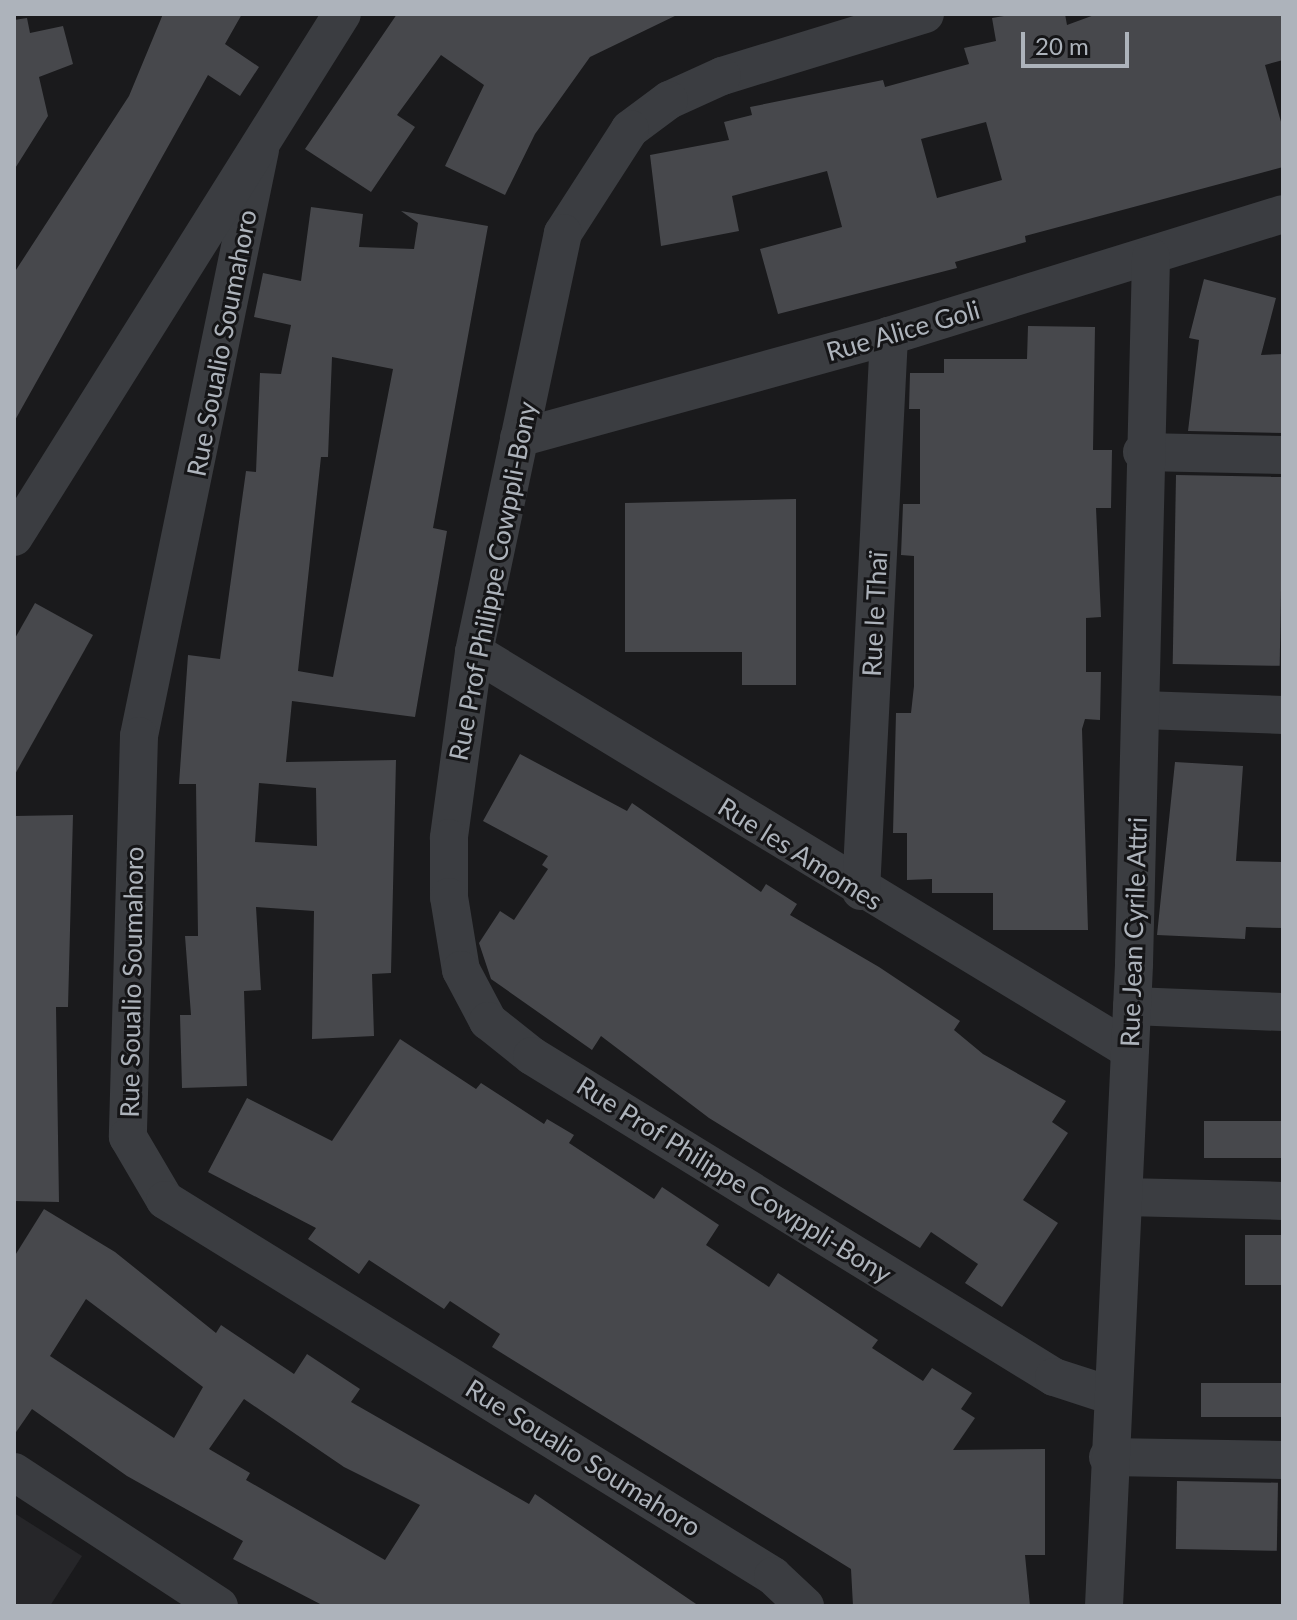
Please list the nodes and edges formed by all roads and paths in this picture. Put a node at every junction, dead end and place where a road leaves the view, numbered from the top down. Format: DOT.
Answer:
graph roads {
  1 [pos="342,14"];
  2 [pos="925,14"];
  3 [pos="260,150"];
  4 [pos="1283,214"];
  5 [pos="1151,257"];
  6 [pos="889,336"];
  7 [pos="519,438"];
  8 [pos="1142,452"];
  9 [pos="1283,455"];
  10 [pos="14,537"];
  11 [pos="474,652"];
  12 [pos="1142,710"];
  13 [pos="1283,715"];
  14 [pos="861,891"];
  15 [pos="1132,1006"];
  16 [pos="1283,1012"];
  17 [pos="1130,1050"];
  18 [pos="1124,1197"];
  19 [pos="1283,1201"];
  20 [pos="1113,1396"];
  21 [pos="1108,1457"];
  22 [pos="1283,1460"];
  23 [pos="14,1472"];
  24 [pos="219,1606"];
  25 [pos="805,1606"];
  26 [pos="1104,1606"];
  1 -- 3 [label="street"];
  2 -- 7 [label="street, Rue Prof Philippe Cowppli-Bony"];
  3 -- 10 [label="street"];
  3 -- 25 [label="street, Rue Soualio Soumahoro"];
  4 -- 5 [label="street, Rue Alice Goli"];
  5 -- 6 [label="street, Rue Alice Goli"];
  5 -- 8 [label="street, Rue Jean Cyrile Attri"];
  6 -- 7 [label="street, Rue Alice Goli"];
  6 -- 14 [label="street, Rue le Thaï"];
  7 -- 11 [label="street, Rue Prof Philippe Cowppli-Bony"];
  8 -- 9 [label="street"];
  8 -- 12 [label="street, Rue Jean Cyrile Attri"];
  11 -- 14 [label="street, Rue les Amomes"];
  11 -- 20 [label="street, Rue Prof Philippe Cowppli-Bony"];
  12 -- 13 [label="street"];
  12 -- 15 [label="street, Rue Jean Cyrile Attri"];
  14 -- 17 [label="street, Rue les Amomes"];
  15 -- 16 [label="street"];
  15 -- 17 [label="street, Rue Jean Cyrile Attri"];
  17 -- 18 [label="street, Rue Jean Cyrile Attri"];
  18 -- 19 [label="street"];
  18 -- 20 [label="street, Rue Jean Cyrile Attri"];
  20 -- 21 [label="street, Rue Jean Cyrile Attri"];
  21 -- 22 [label="street"];
  21 -- 26 [label="street, Rue Jean Cyrile Attri"];
  23 -- 24 [label="street"];
}
